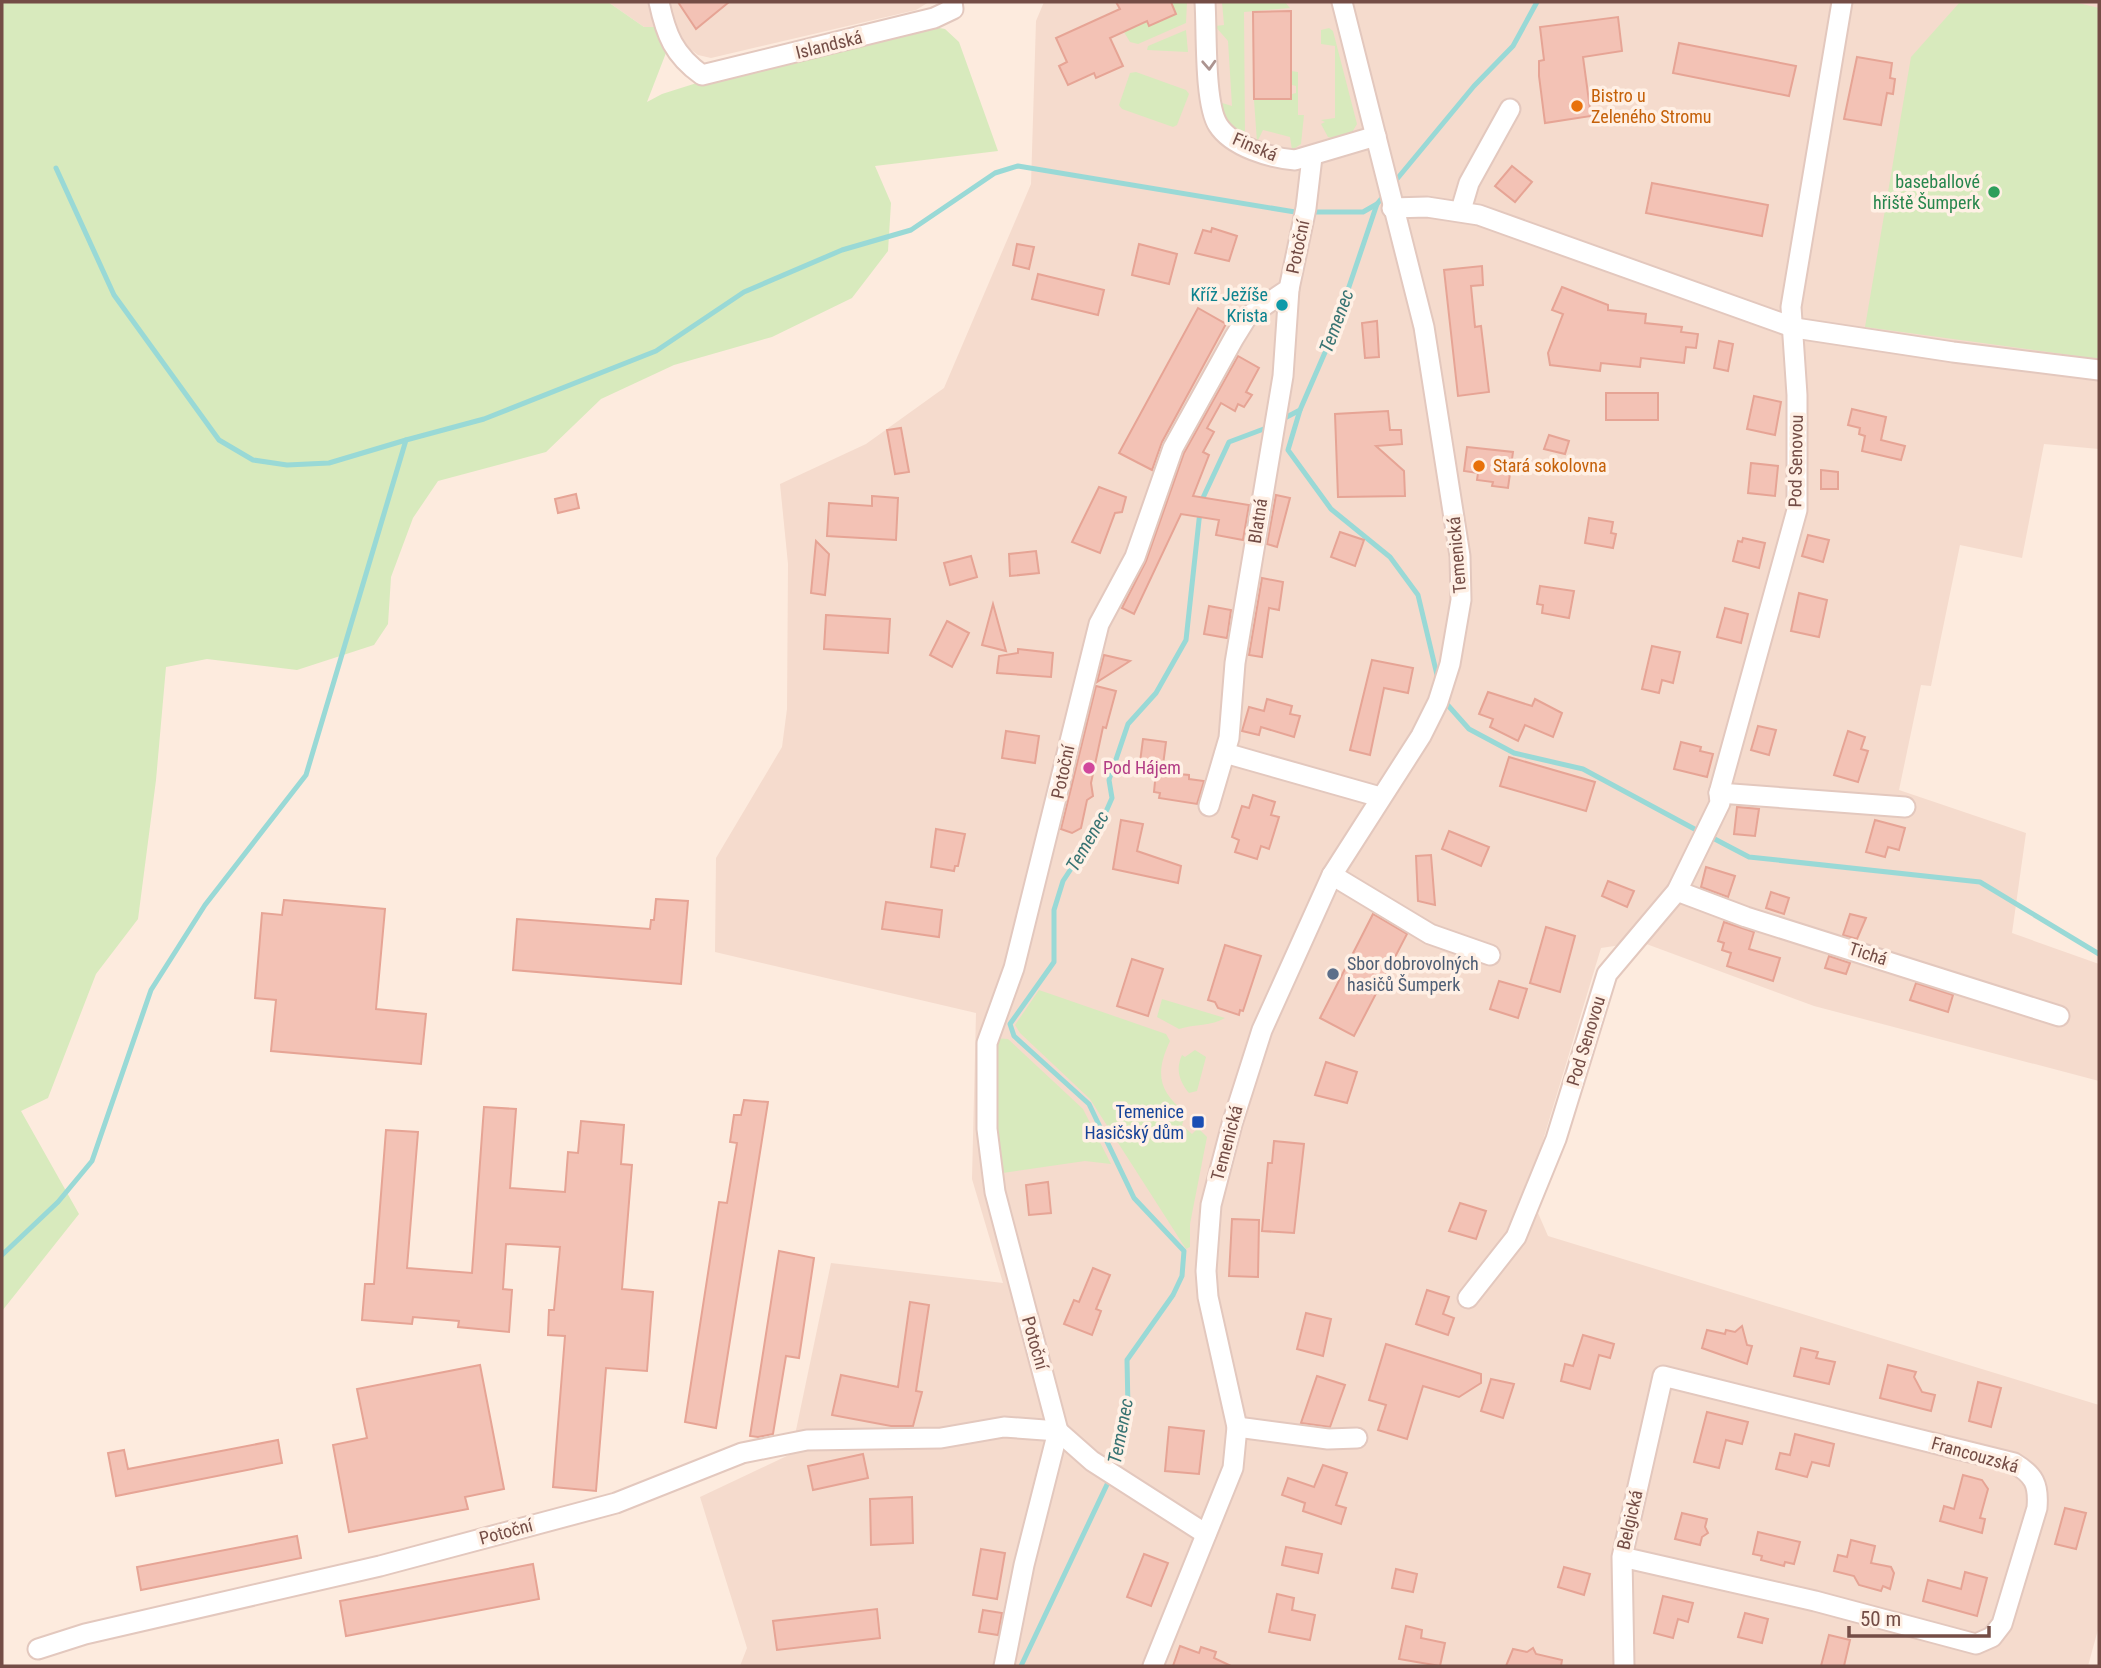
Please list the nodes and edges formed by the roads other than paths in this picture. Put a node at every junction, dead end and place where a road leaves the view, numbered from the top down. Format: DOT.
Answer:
graph roads {
  1 [pos="659,2"];
  2 [pos="1205,2"];
  3 [pos="1342,2"];
  4 [pos="1842,2"];
  5 [pos="953,5"];
  6 [pos="1510,109"];
  7 [pos="1378,145"];
  8 [pos="1312,157"];
  9 [pos="1391,203"];
  10 [pos="1461,210"];
  11 [pos="1289,289"];
  12 [pos="1794,328"];
  13 [pos="2099,370"];
  14 [pos="1225,753"];
  15 [pos="1719,793"];
  16 [pos="1380,797"];
  17 [pos="1209,806"];
  18 [pos="1905,807"];
  19 [pos="1332,875"];
  20 [pos="1677,891"];
  21 [pos="1490,956"];
  22 [pos="2059,1016"];
  23 [pos="1468,1298"];
  24 [pos="1663,1376"];
  25 [pos="1237,1426"];
  26 [pos="1058,1431"];
  27 [pos="1357,1438"];
  28 [pos="1206,1534"];
  29 [pos="1622,1557"];
  30 [pos="37,1649"];
  31 [pos="1004,1666"];
  32 [pos="1153,1666"];
  33 [pos="1624,1666"];
  1 -- 5 [label="street, Islandská"];
  2 -- 8 [label="street, Finská, one-way"];
  3 -- 7 [label="street, Temenická"];
  4 -- 12 [label="street, Pod Senovou"];
  6 -- 10 [label="street"];
  7 -- 8 [label="street, Finská"];
  7 -- 9 [label="street, Temenická"];
  8 -- 11 [label="street, Potoční"];
  9 -- 10 [label="street"];
  9 -- 16 [label="street, Temenická"];
  10 -- 12 [label="street"];
  11 -- 14 [label="street, Blatná"];
  11 -- 26 [label="street, Potoční"];
  12 -- 13 [label="street"];
  12 -- 15 [label="street, Pod Senovou"];
  14 -- 16 [label="street"];
  14 -- 17 [label="street, Blatná"];
  15 -- 18 [label="street"];
  15 -- 20 [label="street, Pod Senovou"];
  16 -- 19 [label="street, Temenická"];
  19 -- 21 [label="street"];
  19 -- 25 [label="street, Temenická"];
  20 -- 22 [label="street, Tichá"];
  20 -- 23 [label="street, Pod Senovou"];
  24 -- 29 [label="street, Belgická"];
  24 -- 29 [label="street, Francouzská"];
  25 -- 27 [label="street"];
  25 -- 28 [label="street, Temenická"];
  26 -- 28 [label="street"];
  26 -- 30 [label="street, Potoční"];
  26 -- 31 [label="street, Potoční"];
  28 -- 32 [label="street, Temenická"];
  29 -- 33 [label="street, Belgická"];
}
